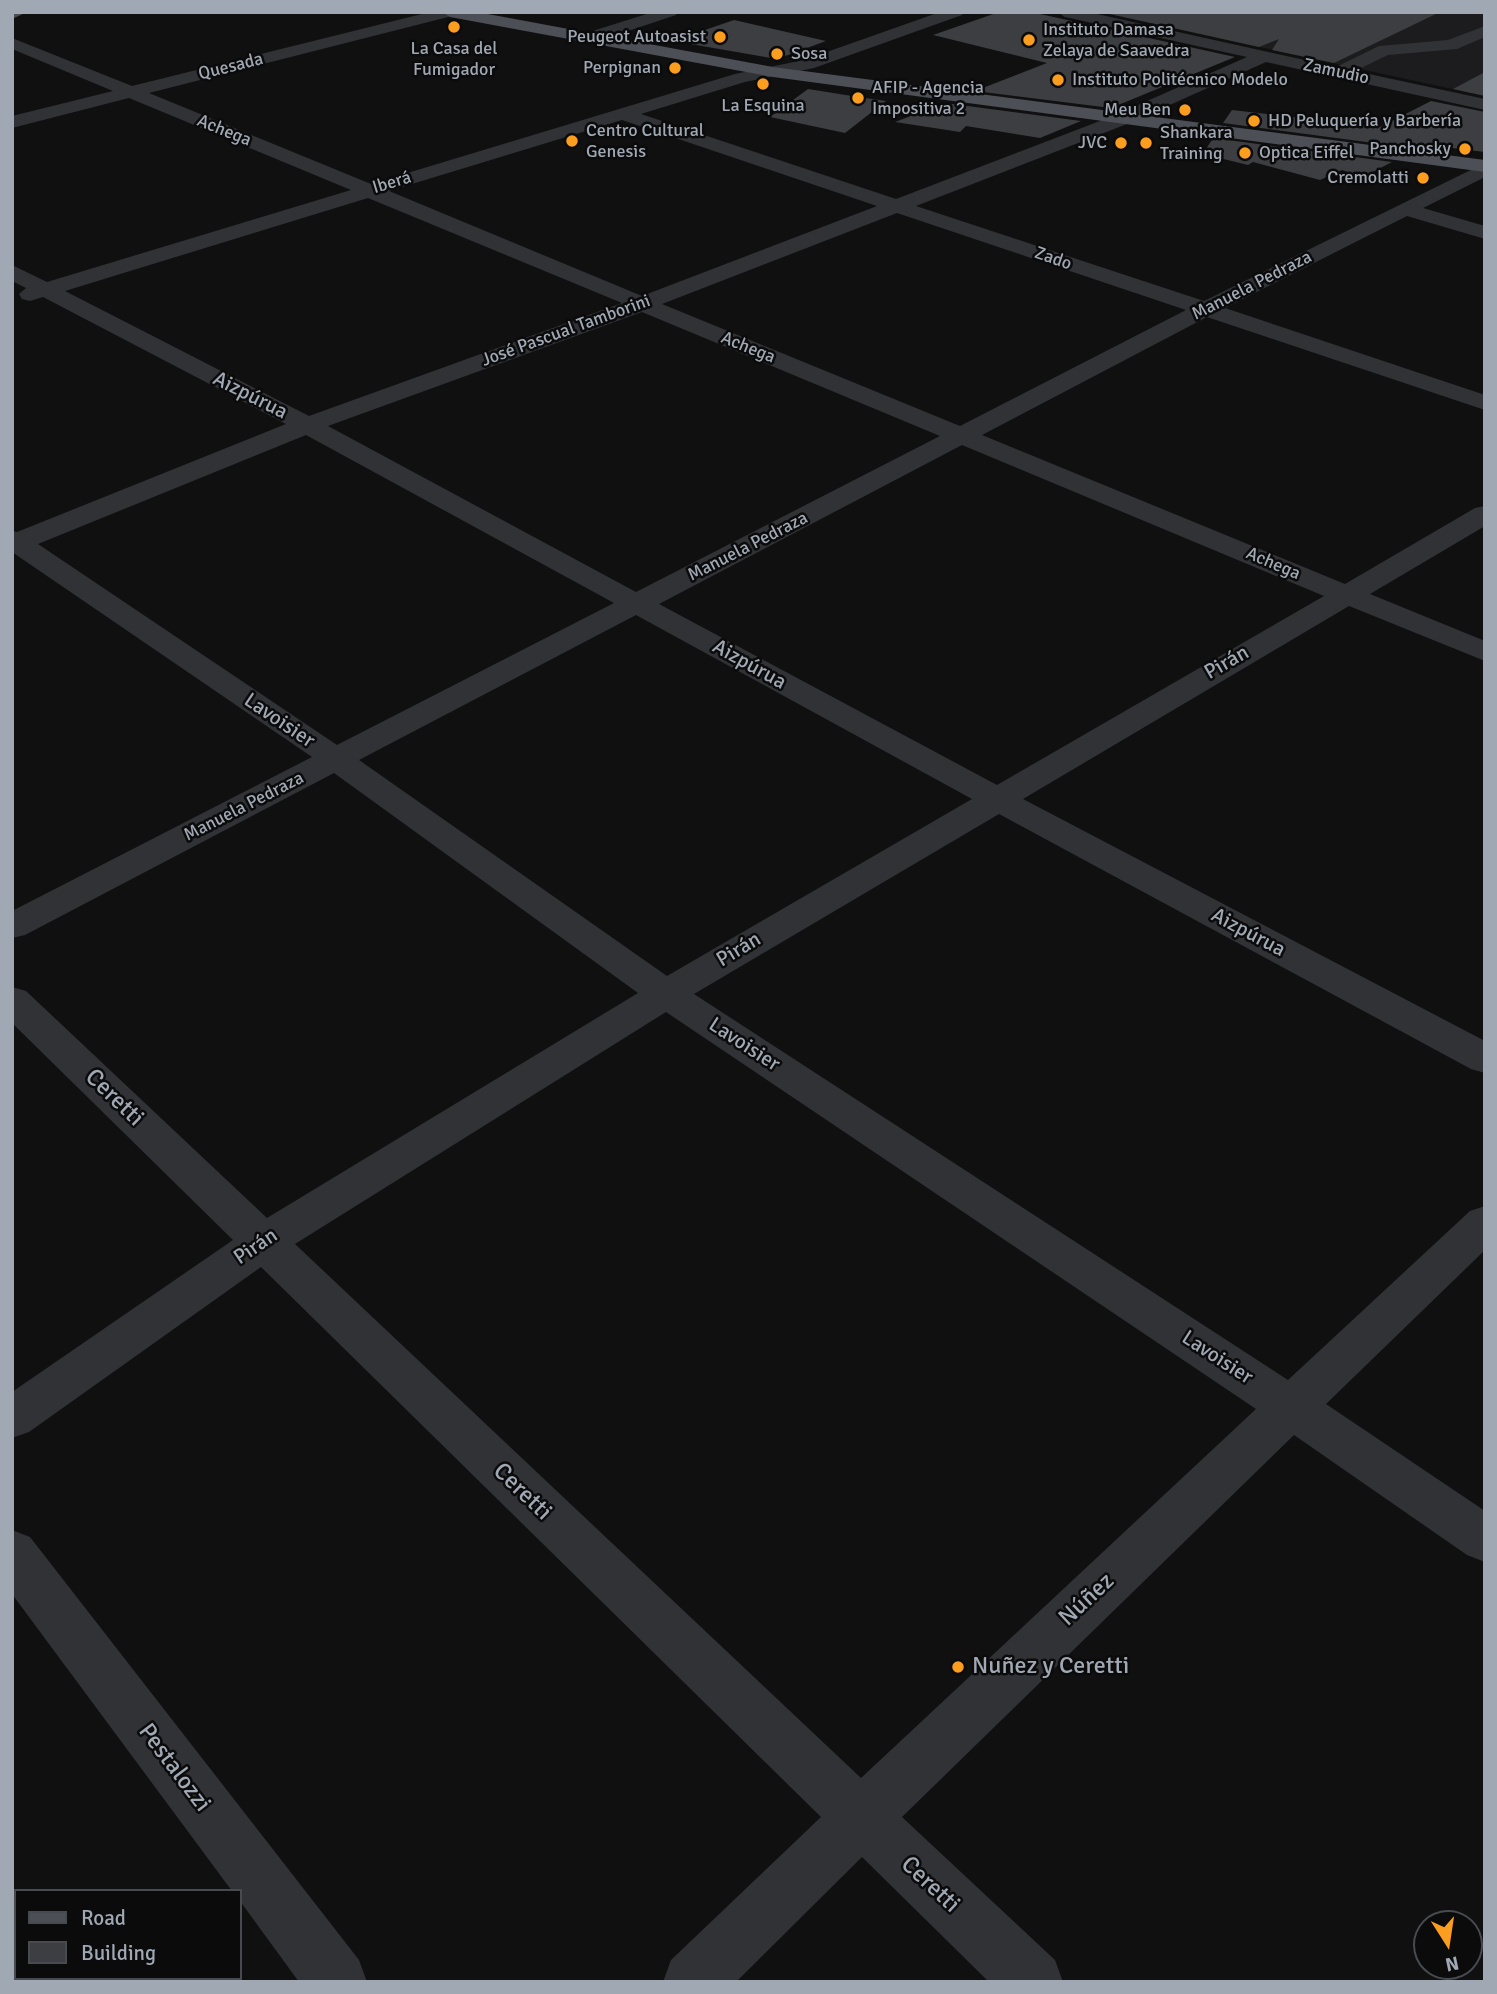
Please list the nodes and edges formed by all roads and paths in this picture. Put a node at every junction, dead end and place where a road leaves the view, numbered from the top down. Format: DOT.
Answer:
graph roads {
  1 [pos="19,12"];
  2 [pos="450,12"];
  3 [pos="670,12"];
  4 [pos="956,12"];
  5 [pos="1065,12"];
  6 [pos="1143,12"];
  7 [pos="12,14"];
  8 [pos="1485,30"];
  9 [pos="589,38"];
  10 [pos="12,43"];
  11 [pos="1265,48"];
  12 [pos="773,72"];
  13 [pos="1339,72"];
  14 [pos="131,93"];
  15 [pos="1485,105"];
  16 [pos="622,114"];
  17 [pos="1120,120"];
  18 [pos="12,122"];
  19 [pos="1485,168"];
  20 [pos="368,191"];
  21 [pos="898,205"];
  22 [pos="1404,209"];
  23 [pos="1485,233"];
  24 [pos="12,272"];
  25 [pos="45,289"];
  26 [pos="12,300"];
  27 [pos="641,304"];
  28 [pos="1204,310"];
  29 [pos="1485,403"];
  30 [pos="307,425"];
  31 [pos="964,436"];
  32 [pos="1485,513"];
  33 [pos="14,542"];
  34 [pos="1345,594"];
  35 [pos="637,604"];
  36 [pos="1485,652"];
  37 [pos="336,759"];
  38 [pos="995,798"];
  39 [pos="12,926"];
  40 [pos="666,993"];
  41 [pos="12,1000"];
  42 [pos="1485,1059"];
  43 [pos="1485,1223"];
  44 [pos="263,1242"];
  45 [pos="1291,1407"];
  46 [pos="12,1418"];
  47 [pos="1485,1539"];
  48 [pos="12,1553"];
  49 [pos="862,1820"];
  50 [pos="337,1982"];
  51 [pos="693,1982"];
  52 [pos="1033,1982"];
  1 -- 7 [label="main road"];
  2 -- 9 [label="main road"];
  2 -- 14 [label="street, Quesada"];
  3 -- 9 [label="street"];
  4 -- 12 [label="street, Iberá"];
  5 -- 11 [label="street, Zamudio"];
  6 -- 11 [label="street"];
  8 -- 13 [label="street"];
  9 -- 12 [label="main road"];
  10 -- 14 [label="street, Achega"];
  11 -- 13 [label="street, Zamudio"];
  11 -- 17 [label="street, José Pascual Tamborini"];
  12 -- 16 [label="street, Iberá"];
  12 -- 17 [label="main road"];
  13 -- 15 [label="street, Zamudio"];
  14 -- 18 [label="street, Quesada"];
  14 -- 20 [label="street, Achega"];
  16 -- 20 [label="street, Iberá"];
  16 -- 21 [label="street, Zado"];
  17 -- 19 [label="main road"];
  17 -- 21 [label="street, José Pascual Tamborini"];
  19 -- 22 [label="street, Manuela Pedraza"];
  20 -- 25 [label="street, Iberá"];
  20 -- 27 [label="street, Achega"];
  21 -- 27 [label="street, José Pascual Tamborini"];
  21 -- 28 [label="street, Zado"];
  22 -- 23 [label="street"];
  22 -- 28 [label="street, Manuela Pedraza"];
  24 -- 25 [label="street, Aizpúrua"];
  25 -- 26 [label="street, Iberá"];
  25 -- 30 [label="street, Aizpúrua"];
  27 -- 30 [label="street, José Pascual Tamborini"];
  27 -- 31 [label="street, Achega"];
  28 -- 29 [label="street, Zado"];
  28 -- 31 [label="street, Manuela Pedraza"];
  30 -- 33 [label="street, José Pascual Tamborini"];
  30 -- 35 [label="street, Aizpúrua"];
  31 -- 34 [label="street, Achega"];
  31 -- 35 [label="street, Manuela Pedraza"];
  32 -- 34 [label="street, Pirán"];
  33 -- 37 [label="street, Lavoisier"];
  34 -- 36 [label="street, Achega"];
  34 -- 38 [label="street, Pirán"];
  35 -- 37 [label="street, Manuela Pedraza"];
  35 -- 38 [label="street, Aizpúrua"];
  37 -- 39 [label="street, Manuela Pedraza"];
  37 -- 40 [label="street, Lavoisier"];
  38 -- 40 [label="street, Pirán"];
  38 -- 42 [label="street, Aizpúrua"];
  40 -- 44 [label="street, Pirán"];
  40 -- 45 [label="street, Lavoisier"];
  41 -- 44 [label="street, Ceretti"];
  43 -- 45 [label="street, Núñez"];
  44 -- 46 [label="street, Pirán"];
  44 -- 49 [label="street, Ceretti"];
  45 -- 47 [label="street, Lavoisier"];
  45 -- 49 [label="street, Núñez"];
  48 -- 50 [label="street, Pestalozzi"];
  49 -- 51 [label="street, Núñez"];
  49 -- 52 [label="street, Ceretti"];
}
